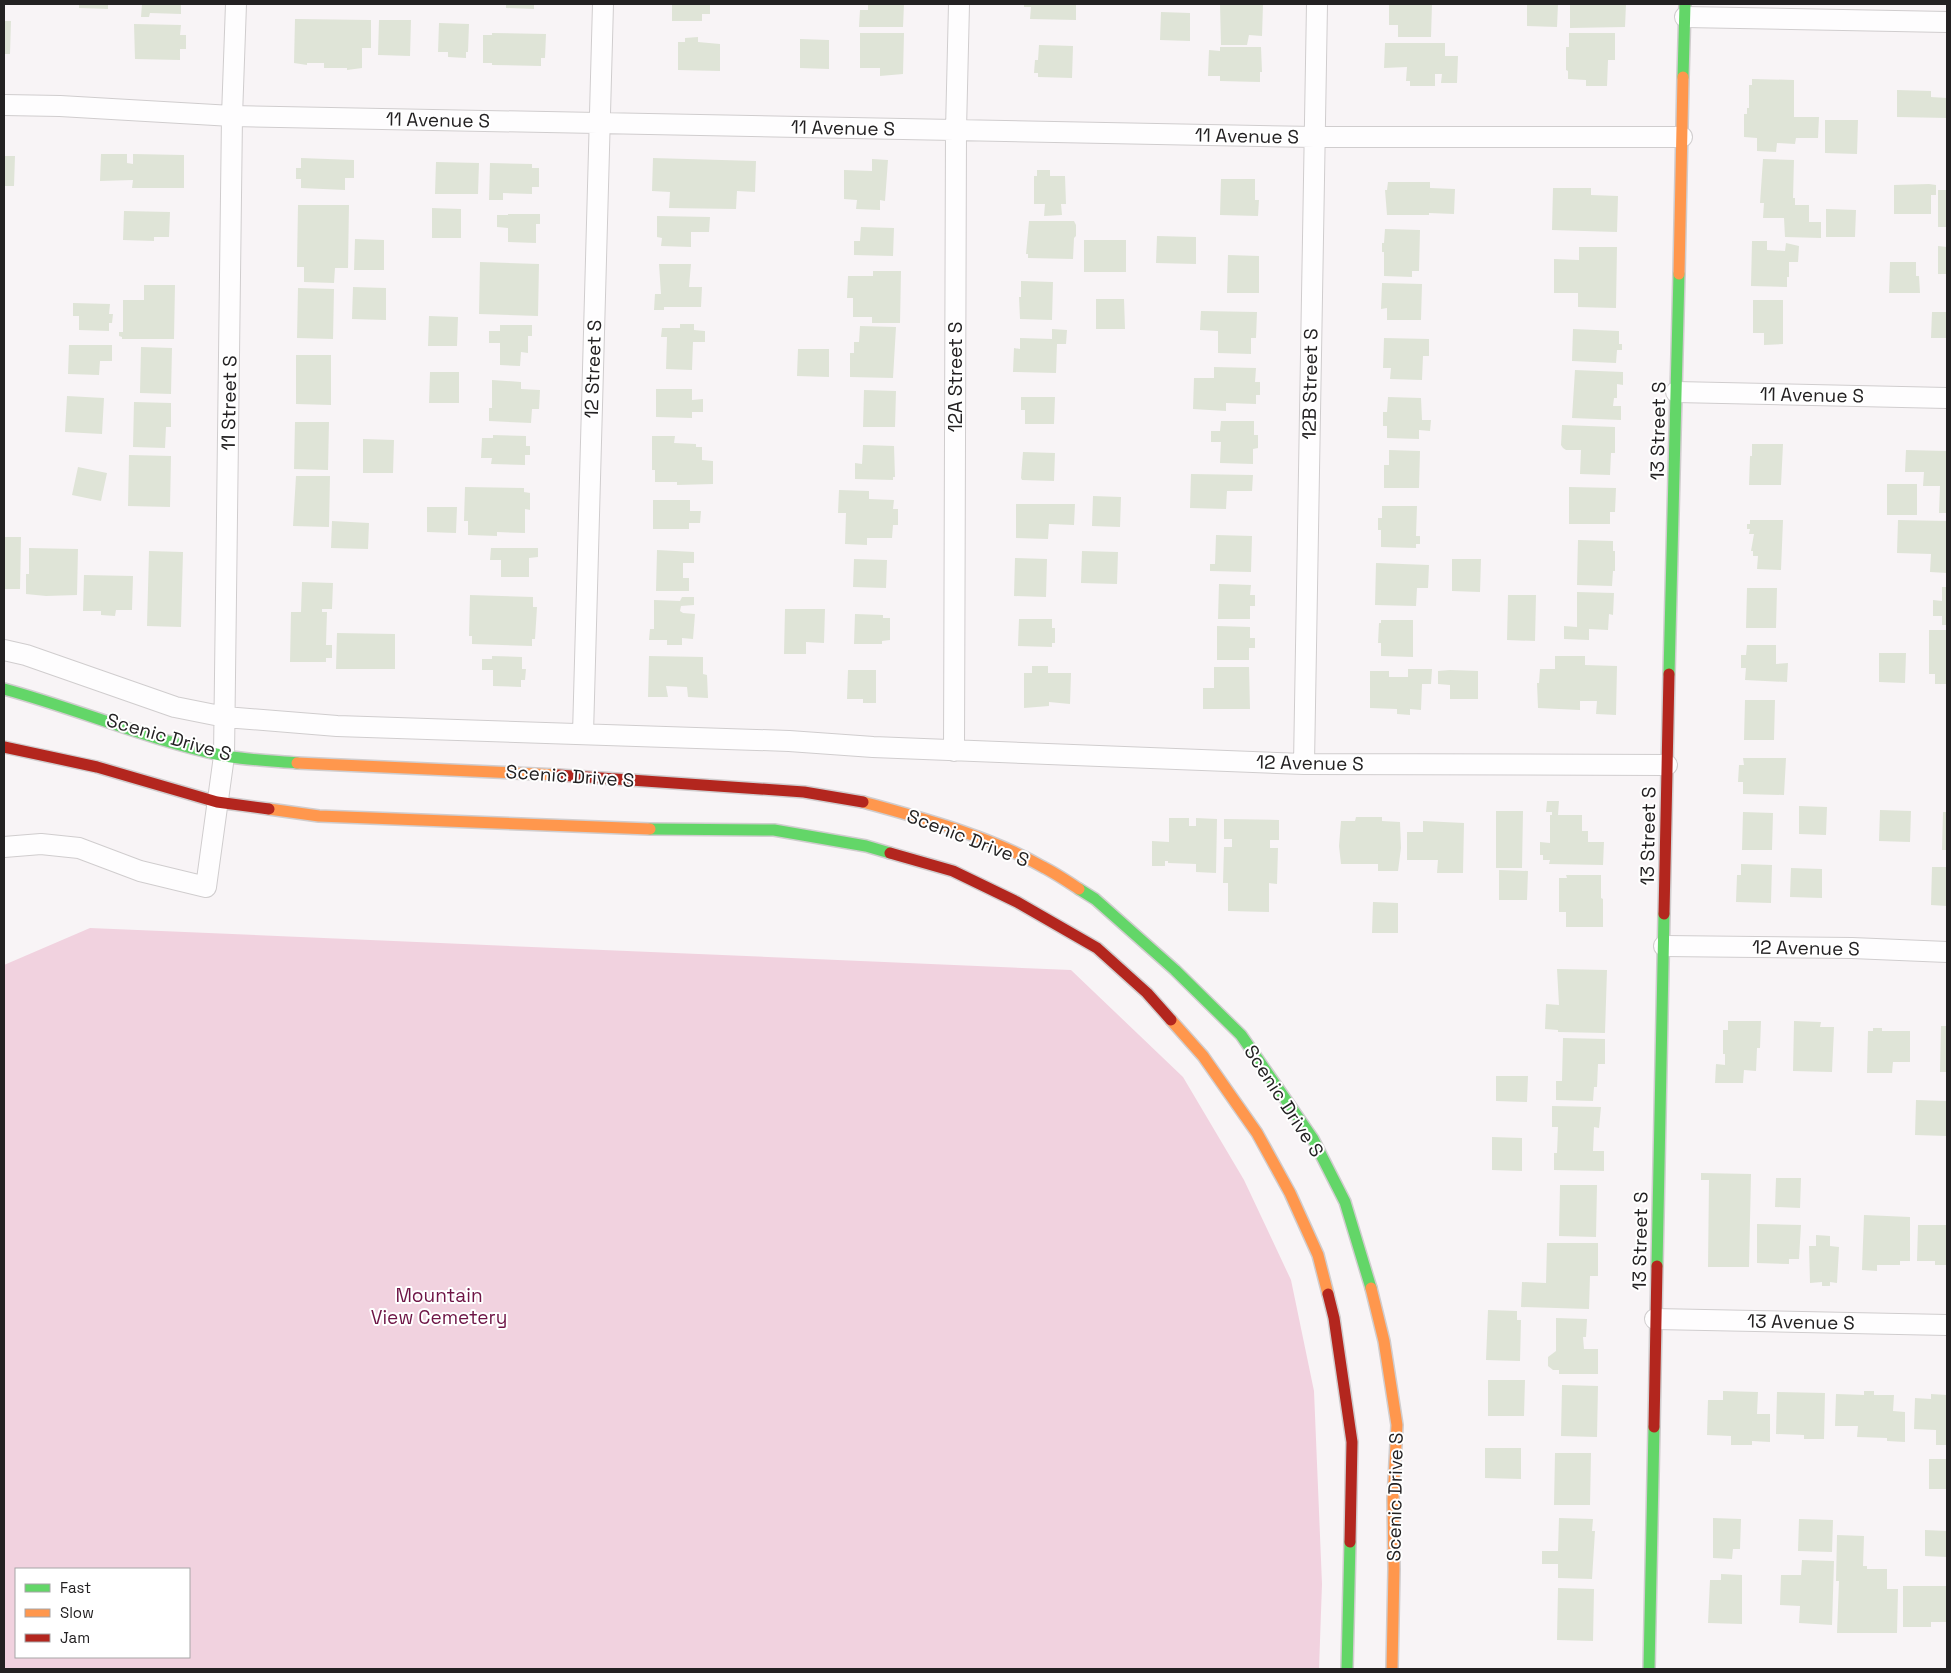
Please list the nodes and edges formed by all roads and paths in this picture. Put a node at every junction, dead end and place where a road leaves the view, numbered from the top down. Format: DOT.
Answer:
graph roads {
  1 [pos="236,4"];
  2 [pos="603,4"];
  3 [pos="959,4"];
  4 [pos="1317,4"];
  5 [pos="1685,11"];
  6 [pos="1947,22"];
  7 [pos="4,106"];
  8 [pos="232,116"];
  9 [pos="600,124"];
  10 [pos="956,130"];
  11 [pos="1314,137"];
  12 [pos="1682,137"];
  13 [pos="1676,392"];
  14 [pos="1947,398"];
  15 [pos="4,650"];
  16 [pos="4,689"];
  17 [pos="225,717"];
  18 [pos="583,734"];
  19 [pos="4,747"];
  20 [pos="954,751"];
  21 [pos="224,756"];
  22 [pos="1304,764"];
  23 [pos="1667,764"];
  24 [pos="217,802"];
  25 [pos="4,847"];
  26 [pos="1664,946"];
  27 [pos="1947,952"];
  28 [pos="1656,1319"];
  29 [pos="1947,1325"];
  30 [pos="1347,1669"];
  31 [pos="1392,1669"];
  32 [pos="1649,1669"];
  1 -- 8 [label="street, 11 Street S"];
  2 -- 9 [label="street, 12 Street S"];
  3 -- 10 [label="street, 12A Street S"];
  4 -- 11 [label="street, 12B Street S"];
  5 -- 6 [label="street"];
  5 -- 12 [label="main road, 13 Street S"];
  7 -- 8 [label="street, 11 Avenue S"];
  8 -- 9 [label="street, 11 Avenue S"];
  8 -- 17 [label="street, 11 Street S"];
  9 -- 10 [label="street, 11 Avenue S"];
  9 -- 18 [label="street, 12 Street S"];
  10 -- 11 [label="street, 11 Avenue S"];
  10 -- 20 [label="street, 12A Street S"];
  11 -- 12 [label="street, 11 Avenue S"];
  11 -- 22 [label="street, 12B Street S"];
  12 -- 13 [label="main road, 13 Street S"];
  13 -- 14 [label="street, 11 Avenue S"];
  13 -- 23 [label="main road, 13 Street S"];
  15 -- 17 [label="street, Scenic Drive S"];
  16 -- 21 [label="main road, Scenic Drive S"];
  17 -- 18 [label="street, Scenic Drive S"];
  17 -- 21 [label="street, 11 Street S"];
  18 -- 20 [label="street, Scenic Drive S"];
  19 -- 24 [label="main road, Scenic Drive S"];
  20 -- 22 [label="street, 12 Avenue S"];
  21 -- 24 [label="street, 11 Street S"];
  21 -- 31 [label="main road, Scenic Drive S"];
  22 -- 23 [label="street, 12 Avenue S"];
  23 -- 26 [label="main road, 13 Street S"];
  24 -- 25 [label="street, 11 Street S"];
  24 -- 30 [label="main road, Scenic Drive S"];
  26 -- 27 [label="street, 12 Avenue S"];
  26 -- 28 [label="main road, 13 Street S"];
  28 -- 29 [label="street, 13 Avenue S"];
  28 -- 32 [label="main road, 13 Street S"];
}
